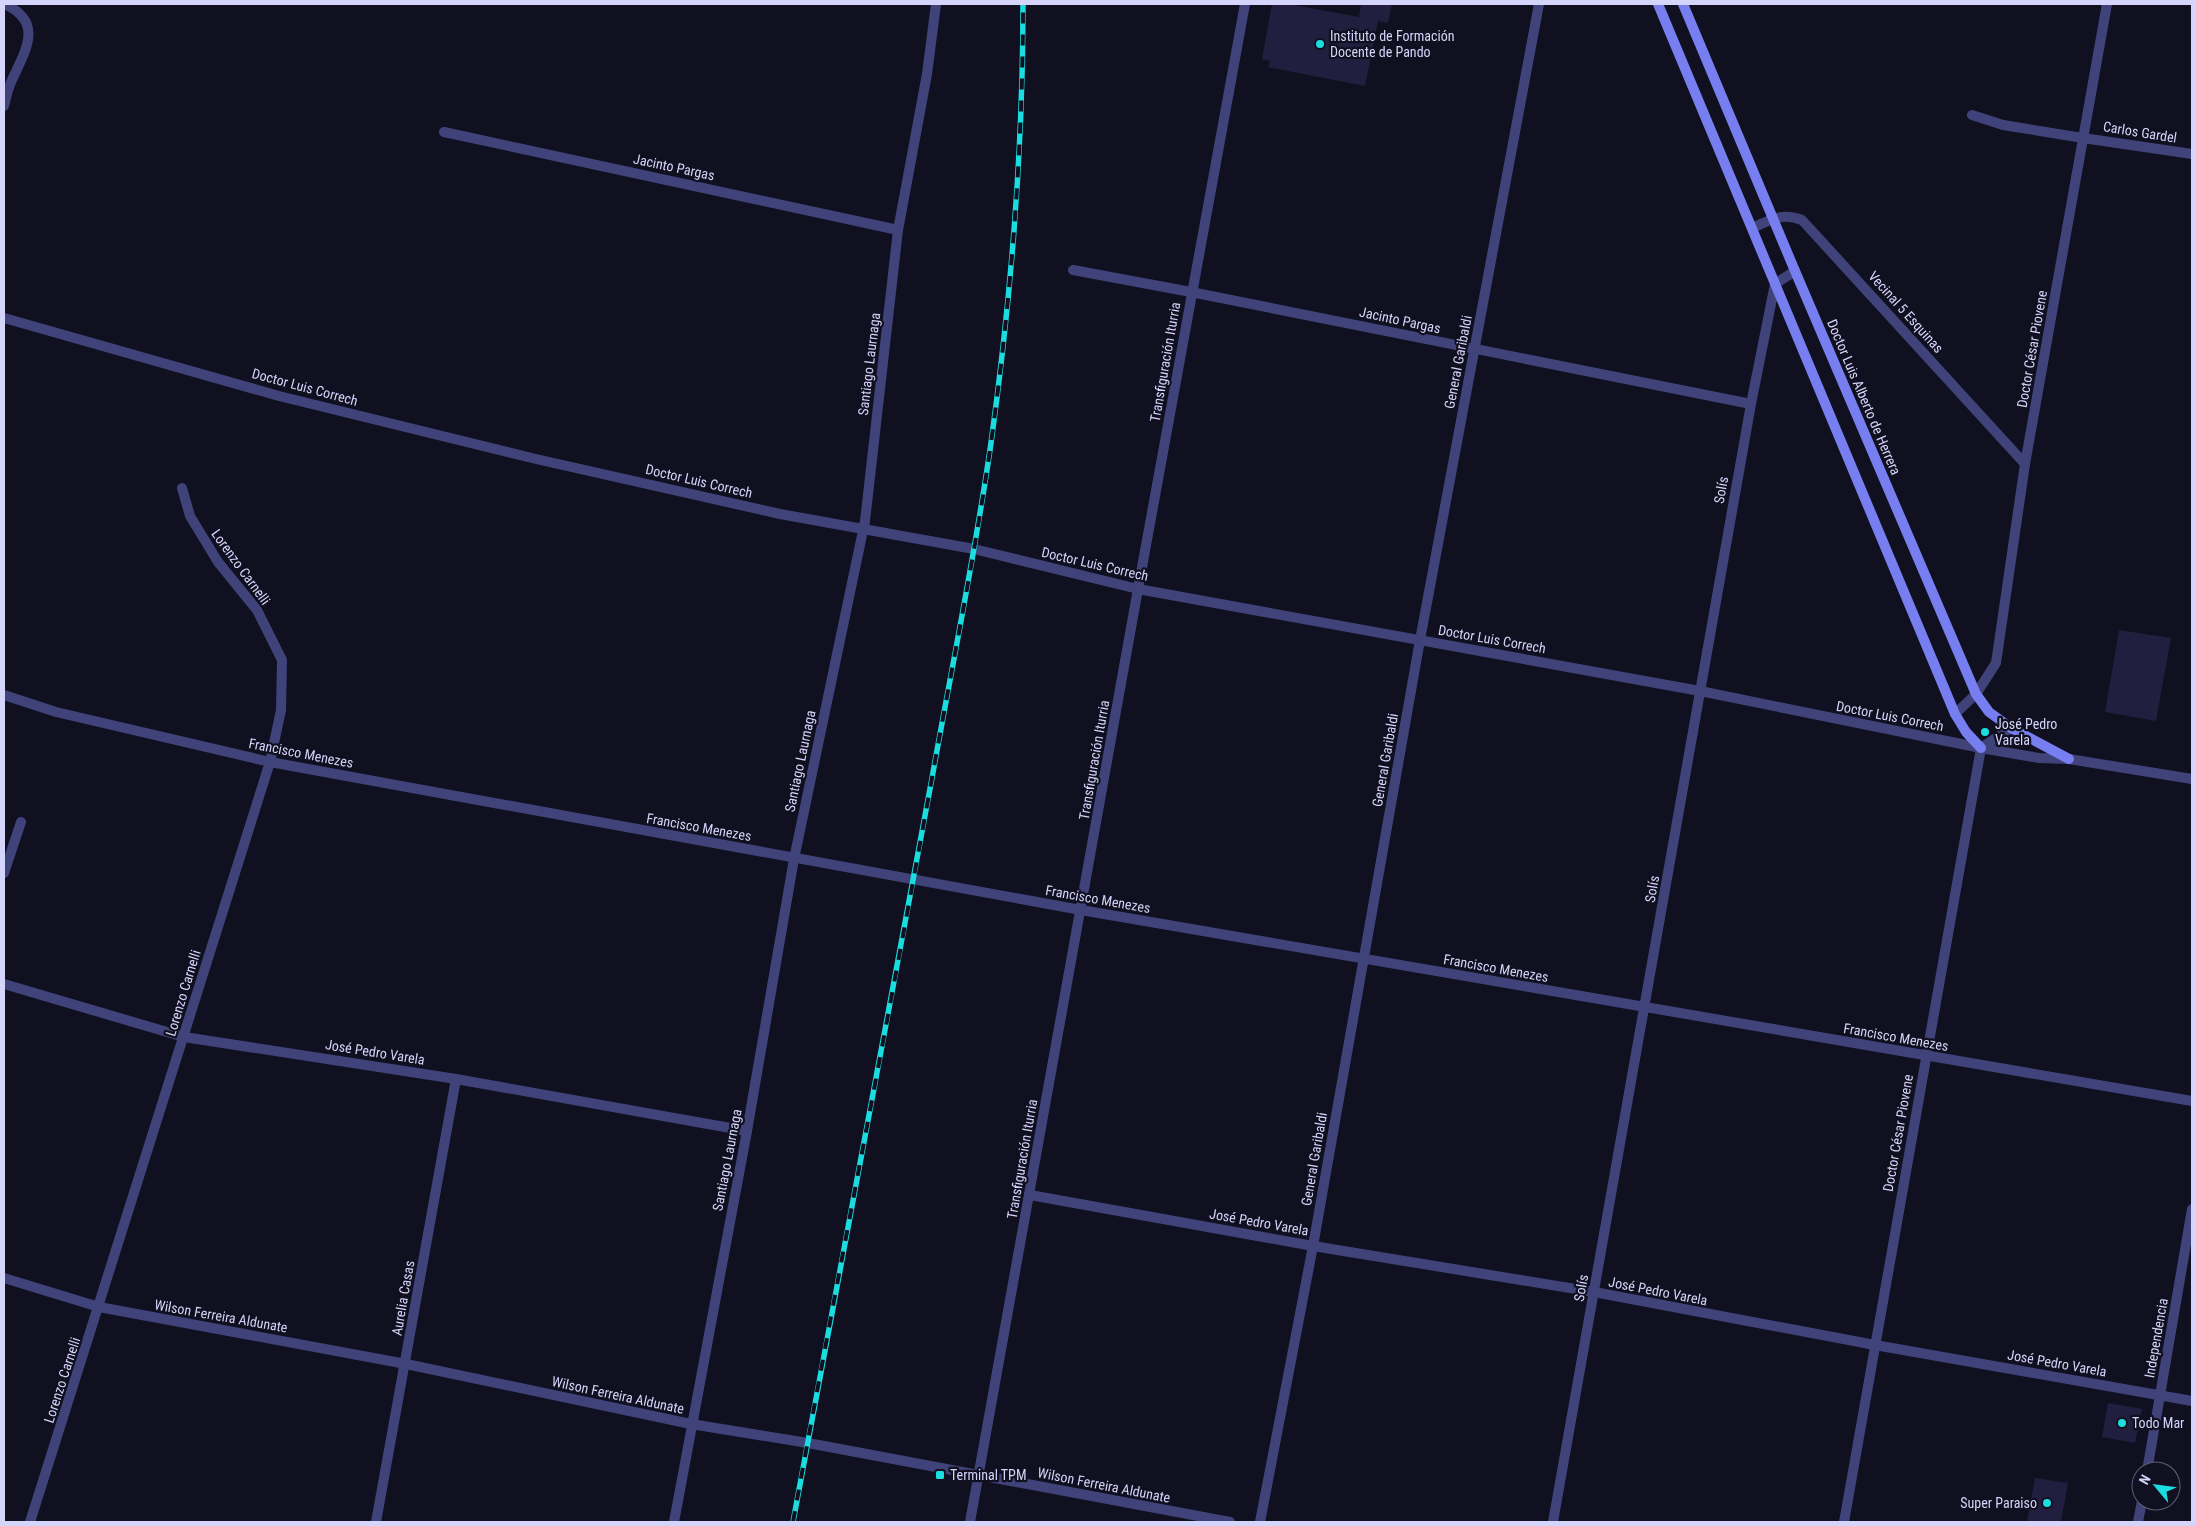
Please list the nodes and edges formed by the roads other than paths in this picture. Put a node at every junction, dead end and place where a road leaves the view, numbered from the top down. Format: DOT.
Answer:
graph roads {
  1 [pos="4,4"];
  2 [pos="936,4"];
  3 [pos="1246,4"];
  4 [pos="1539,4"];
  5 [pos="1658,4"];
  6 [pos="1683,4"];
  7 [pos="2107,4"];
  8 [pos="4,106"];
  9 [pos="1972,115"];
  10 [pos="444,132"];
  11 [pos="2083,138"];
  12 [pos="2192,154"];
  13 [pos="1774,218"];
  14 [pos="1752,228"];
  15 [pos="898,230"];
  16 [pos="1072,270"];
  17 [pos="1795,271"];
  18 [pos="1775,284"];
  19 [pos="1191,292"];
  20 [pos="4,318"];
  21 [pos="1474,349"];
  22 [pos="1751,404"];
  23 [pos="2025,464"];
  24 [pos="182,488"];
  25 [pos="863,529"];
  26 [pos="1138,588"];
  27 [pos="1420,640"];
  28 [pos="1700,691"];
  29 [pos="1976,694"];
  30 [pos="4,696"];
  31 [pos="1955,714"];
  32 [pos="2010,728"];
  33 [pos="1981,748"];
  34 [pos="2069,759"];
  35 [pos="270,762"];
  36 [pos="2192,779"];
  37 [pos="21,822"];
  38 [pos="794,859"];
  39 [pos="4,873"];
  40 [pos="1081,910"];
  41 [pos="1364,960"];
  42 [pos="4,984"];
  43 [pos="1645,1008"];
  44 [pos="184,1037"];
  45 [pos="1925,1057"];
  46 [pos="456,1079"];
  47 [pos="2192,1101"];
  48 [pos="746,1131"];
  49 [pos="1030,1194"];
  50 [pos="2192,1209"];
  51 [pos="1313,1246"];
  52 [pos="4,1278"];
  53 [pos="1594,1292"];
  54 [pos="99,1307"];
  55 [pos="1875,1345"];
  56 [pos="406,1364"];
  57 [pos="2160,1395"];
  58 [pos="2192,1401"];
  59 [pos="691,1424"];
  60 [pos="2149,1461"];
  61 [pos="979,1475"];
  62 [pos="30,1522"];
  63 [pos="376,1522"];
  64 [pos="674,1522"];
  65 [pos="970,1522"];
  66 [pos="1230,1522"];
  67 [pos="1260,1522"];
  68 [pos="1553,1522"];
  69 [pos="1844,1522"];
  1 -- 8 [label="street"];
  2 -- 15 [label="street, Santiago Laurnaga"];
  3 -- 19 [label="street, Transfiguración Iturria"];
  4 -- 21 [label="street, General Garibaldi"];
  5 -- 14 [label="street"];
  6 -- 13 [label="street, Doctor Luis Alberto de Herrera"];
  7 -- 11 [label="street, Doctor César Piovene"];
  9 -- 11 [label="street, Carlos Gardel"];
  10 -- 15 [label="street, Jacinto Pargas"];
  11 -- 12 [label="street, Carlos Gardel"];
  11 -- 23 [label="street, Doctor César Piovene"];
  13 -- 14 [label="street, Vecinal 5 Esquinas"];
  13 -- 17 [label="street, Doctor Luis Alberto de Herrera"];
  13 -- 23 [label="street, Vecinal 5 Esquinas"];
  14 -- 18 [label="street"];
  15 -- 25 [label="street, Santiago Laurnaga"];
  16 -- 19 [label="street, Jacinto Pargas"];
  17 -- 18 [label="street"];
  17 -- 29 [label="street, Doctor Luis Alberto de Herrera"];
  18 -- 22 [label="street, Solís"];
  18 -- 31 [label="street"];
  19 -- 21 [label="street, Jacinto Pargas"];
  19 -- 26 [label="street, Transfiguración Iturria"];
  20 -- 25 [label="street, Doctor Luis Correch"];
  21 -- 22 [label="street, Jacinto Pargas"];
  21 -- 27 [label="street, General Garibaldi"];
  22 -- 28 [label="street, Solís"];
  23 -- 29 [label="street, Doctor César Piovene"];
  24 -- 35 [label="street, Lorenzo Carnelli"];
  25 -- 26 [label="street, Doctor Luis Correch"];
  25 -- 38 [label="street, Santiago Laurnaga"];
  26 -- 27 [label="street, Doctor Luis Correch"];
  26 -- 40 [label="street, Transfiguración Iturria"];
  27 -- 28 [label="street, Doctor Luis Correch"];
  27 -- 41 [label="street, General Garibaldi"];
  28 -- 33 [label="street, Doctor Luis Correch"];
  28 -- 43 [label="street, Solís"];
  29 -- 31 [label="street, Doctor César Piovene"];
  29 -- 32 [label="street, Doctor Luis Alberto de Herrera"];
  30 -- 35 [label="street, Francisco Menezes"];
  31 -- 33 [label="street"];
  32 -- 33 [label="street"];
  32 -- 34 [label="street, Doctor Luis Alberto de Herrera"];
  33 -- 34 [label="street, Doctor Luis Correch"];
  33 -- 45 [label="street, Doctor César Piovene"];
  34 -- 36 [label="street, Doctor Luis Correch"];
  35 -- 38 [label="street, Francisco Menezes"];
  35 -- 44 [label="street, Lorenzo Carnelli"];
  37 -- 39 [label="street"];
  38 -- 40 [label="street, Francisco Menezes"];
  38 -- 48 [label="street, Santiago Laurnaga"];
  40 -- 41 [label="street, Francisco Menezes"];
  40 -- 49 [label="street, Transfiguración Iturria"];
  41 -- 43 [label="street, Francisco Menezes"];
  41 -- 51 [label="street, General Garibaldi"];
  42 -- 44 [label="street, José Pedro Varela"];
  43 -- 45 [label="street, Francisco Menezes"];
  43 -- 53 [label="street, Solís"];
  44 -- 46 [label="street, José Pedro Varela"];
  44 -- 54 [label="street, Lorenzo Carnelli"];
  45 -- 47 [label="street, Francisco Menezes"];
  45 -- 55 [label="street, Doctor César Piovene"];
  46 -- 48 [label="street, José Pedro Varela"];
  46 -- 56 [label="street, Aurelia Casas"];
  48 -- 59 [label="street, Santiago Laurnaga"];
  49 -- 51 [label="street, José Pedro Varela"];
  49 -- 61 [label="street, Transfiguración Iturria"];
  50 -- 57 [label="street, Independencia"];
  51 -- 53 [label="street, José Pedro Varela"];
  51 -- 67 [label="street, General Garibaldi"];
  52 -- 54 [label="street, Wilson Ferreira Aldunate"];
  53 -- 55 [label="street, José Pedro Varela"];
  53 -- 68 [label="street, Solís"];
  54 -- 56 [label="street, Wilson Ferreira Aldunate"];
  54 -- 62 [label="street, Lorenzo Carnelli"];
  55 -- 57 [label="street, José Pedro Varela"];
  55 -- 69 [label="street, Doctor César Piovene"];
  56 -- 59 [label="street, Wilson Ferreira Aldunate"];
  56 -- 63 [label="street, Aurelia Casas"];
  57 -- 58 [label="street, José Pedro Varela"];
  57 -- 60 [label="street, Independencia"];
  59 -- 61 [label="street, Wilson Ferreira Aldunate"];
  59 -- 64 [label="street, Santiago Laurnaga"];
  61 -- 65 [label="street, Transfiguración Iturria"];
  61 -- 66 [label="street, Wilson Ferreira Aldunate"];
}
